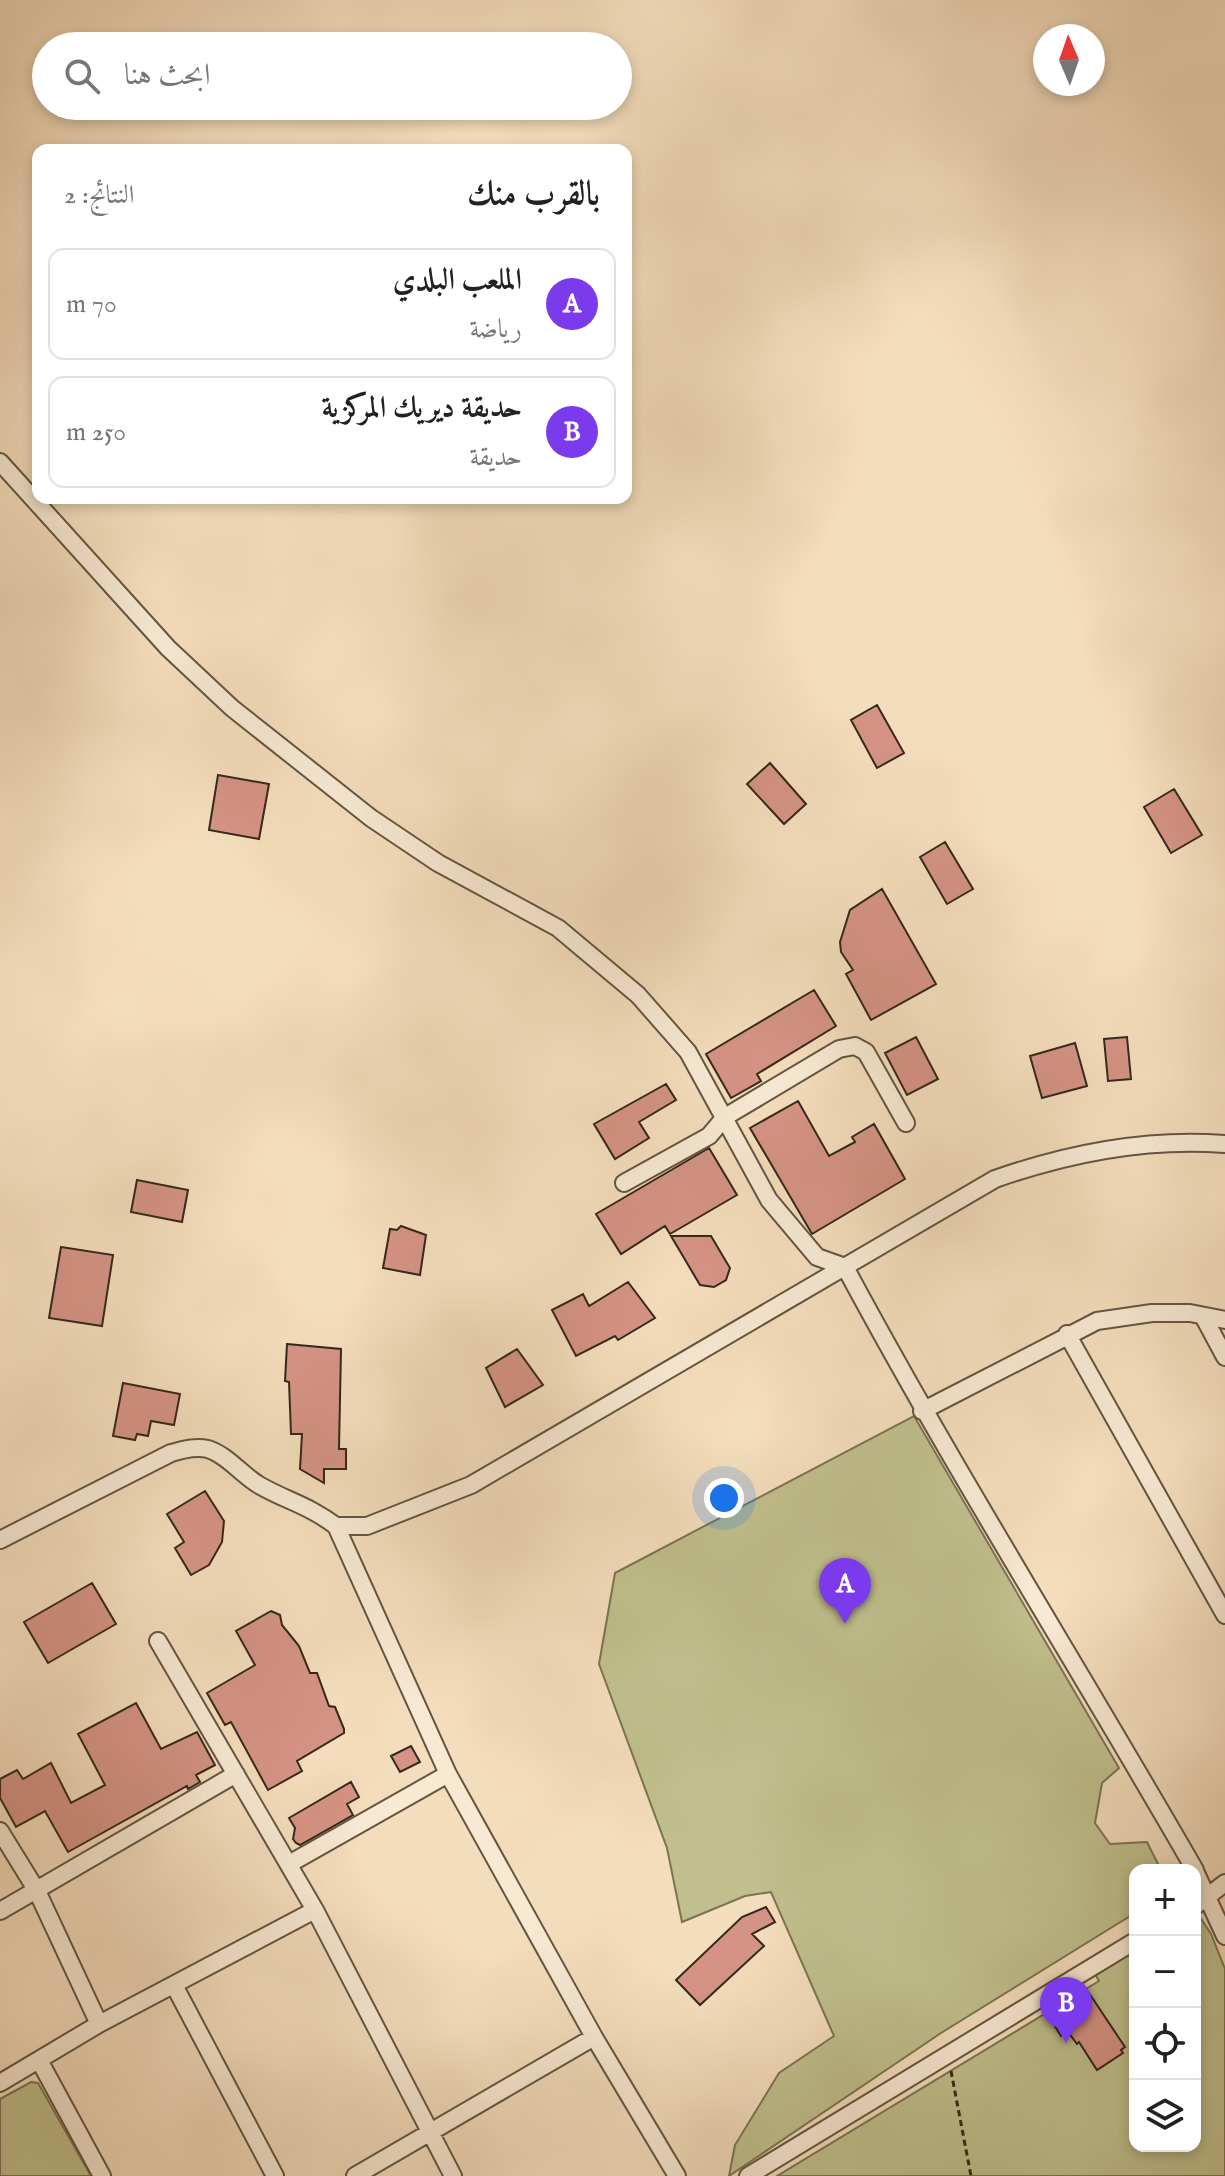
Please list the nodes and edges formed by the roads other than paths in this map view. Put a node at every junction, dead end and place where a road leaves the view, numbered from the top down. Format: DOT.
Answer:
graph roads {
  1 [pos="0,462"];
  2 [pos="32,497"];
  3 [pos="38,504"];
  4 [pos="725,1117"];
  5 [pos="906,1123"];
  6 [pos="1225,1144"];
  7 [pos="624,1183"];
  8 [pos="845,1267"];
  9 [pos="1203,1316"];
  10 [pos="1225,1320"];
  11 [pos="1067,1334"];
  12 [pos="1225,1357"];
  13 [pos="922,1411"];
  14 [pos="336,1526"];
  15 [pos="0,1540"];
  16 [pos="1225,1615"];
  17 [pos="158,1641"];
  18 [pos="236,1774"];
  19 [pos="448,1774"];
  20 [pos="0,1831"];
  21 [pos="289,1864"];
  22 [pos="1192,1864"];
  23 [pos="1201,1881"];
  24 [pos="1225,1883"];
  25 [pos="37,1891"];
  26 [pos="1209,1895"];
  27 [pos="1201,1901"];
  28 [pos="315,1910"];
  29 [pos="0,1911"];
  30 [pos="1225,1936"];
  31 [pos="1129,1945"];
  32 [pos="175,1987"];
  33 [pos="99,2024"];
  34 [pos="594,2037"];
  35 [pos="39,2060"];
  36 [pos="0,2083"];
  37 [pos="431,2132"];
  38 [pos="102,2176"];
  39 [pos="275,2176"];
  40 [pos="355,2176"];
  41 [pos="453,2176"];
  42 [pos="677,2176"];
  43 [pos="748,2176"];
  1 -- 2 [label="street"];
  3 -- 4 [label="street"];
  4 -- 5 [label="street"];
  4 -- 7 [label="street"];
  4 -- 8 [label="street"];
  6 -- 8 [label="street"];
  8 -- 13 [label="street"];
  8 -- 14 [label="street"];
  9 -- 10 [label="street"];
  9 -- 11 [label="street"];
  9 -- 12 [label="street"];
  11 -- 13 [label="street"];
  11 -- 16 [label="street"];
  13 -- 22 [label="street"];
  14 -- 15 [label="street"];
  14 -- 19 [label="street"];
  17 -- 18 [label="street"];
  18 -- 21 [label="street"];
  18 -- 25 [label="street"];
  19 -- 21 [label="street"];
  19 -- 34 [label="street"];
  20 -- 25 [label="street"];
  21 -- 28 [label="street"];
  23 -- 26 [label="street"];
  24 -- 26 [label="street"];
  25 -- 29 [label="street"];
  25 -- 33 [label="street"];
  26 -- 27 [label="street"];
  26 -- 30 [label="street"];
  28 -- 32 [label="street"];
  28 -- 37 [label="street"];
  31 -- 43 [label="street"];
  32 -- 33 [label="street"];
  32 -- 39 [label="street"];
  33 -- 35 [label="street"];
  34 -- 37 [label="street"];
  34 -- 42 [label="street"];
  35 -- 36 [label="street"];
  35 -- 38 [label="street"];
  37 -- 40 [label="street"];
  37 -- 41 [label="street"];
}
